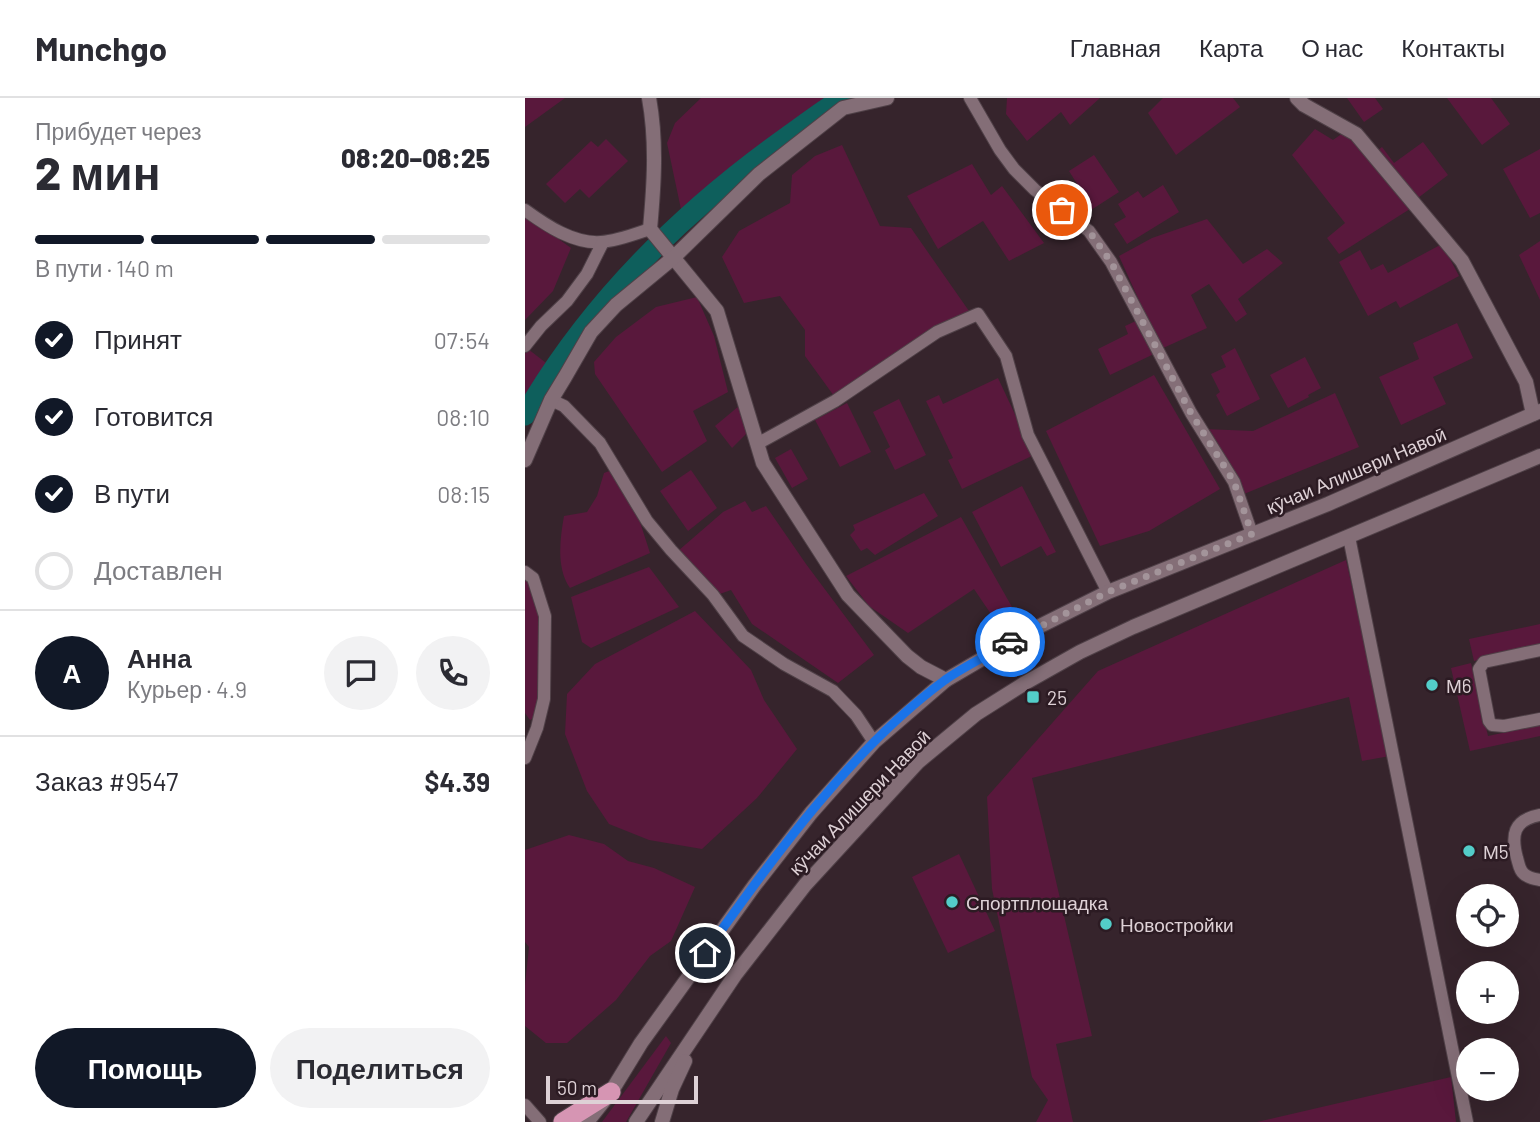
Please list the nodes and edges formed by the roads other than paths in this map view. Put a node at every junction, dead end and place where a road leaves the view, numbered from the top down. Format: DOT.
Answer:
graph roads {
  1 [pos="649,98"];
  2 [pos="887,98"];
  3 [pos="970,98"];
  4 [pos="1297,98"];
  5 [pos="525,210"];
  6 [pos="650,229"];
  7 [pos="603,242"];
  8 [pos="673,258"];
  9 [pos="525,346"];
  10 [pos="551,400"];
  11 [pos="1536,413"];
  12 [pos="757,444"];
  13 [pos="1540,456"];
  14 [pos="525,460"];
  15 [pos="1252,534"];
  16 [pos="1349,537"];
  17 [pos="525,572"];
  18 [pos="1108,592"];
  19 [pos="1540,650"];
  20 [pos="946,680"];
  21 [pos="1540,719"];
  22 [pos="874,741"];
  23 [pos="525,758"];
  24 [pos="1540,815"];
  25 [pos="1540,880"];
  26 [pos="703,1021"];
  27 [pos="611,1092"];
  28 [pos="525,1105"];
  29 [pos="540,1122"];
  30 [pos="563,1122"];
  31 [pos="587,1122"];
  32 [pos="636,1122"];
  33 [pos="662,1122"];
  34 [pos="1467,1122"];
  1 -- 6 [label="street"];
  2 -- 8 [label="street"];
  3 -- 15 [label="lane"];
  4 -- 11 [label="street"];
  5 -- 7 [label="lane"];
  6 -- 7 [label="lane"];
  6 -- 8 [label="street"];
  7 -- 9 [label="lane"];
  8 -- 10 [label="street"];
  8 -- 12 [label="street"];
  10 -- 14 [label="street"];
  10 -- 22 [label="lane"];
  11 -- 15 [label="street, кӯчаи Алишери Навоӣ"];
  12 -- 18 [label="lane"];
  12 -- 20 [label="street"];
  13 -- 16 [label="street, кӯчаи Алишери Навоӣ"];
  15 -- 18 [label="street, кӯчаи Алишери Навоӣ"];
  16 -- 26 [label="street, кӯчаи Алишери Навоӣ"];
  16 -- 34 [label="lane"];
  17 -- 23 [label="lane"];
  18 -- 20 [label="street, кӯчаи Алишери Навоӣ"];
  19 -- 21 [label="lane"];
  20 -- 22 [label="street, кӯчаи Алишери Навоӣ"];
  22 -- 27 [label="street, кӯчаи Алишери Навоӣ"];
  24 -- 25 [label="lane"];
  26 -- 32 [label="street, кӯчаи Алишери Навоӣ"];
  26 -- 33 [label="street"];
  27 -- 30 [label="highway"];
  27 -- 31 [label="street, кӯчаи Алишери Навоӣ"];
  28 -- 29 [label="lane"];
}
